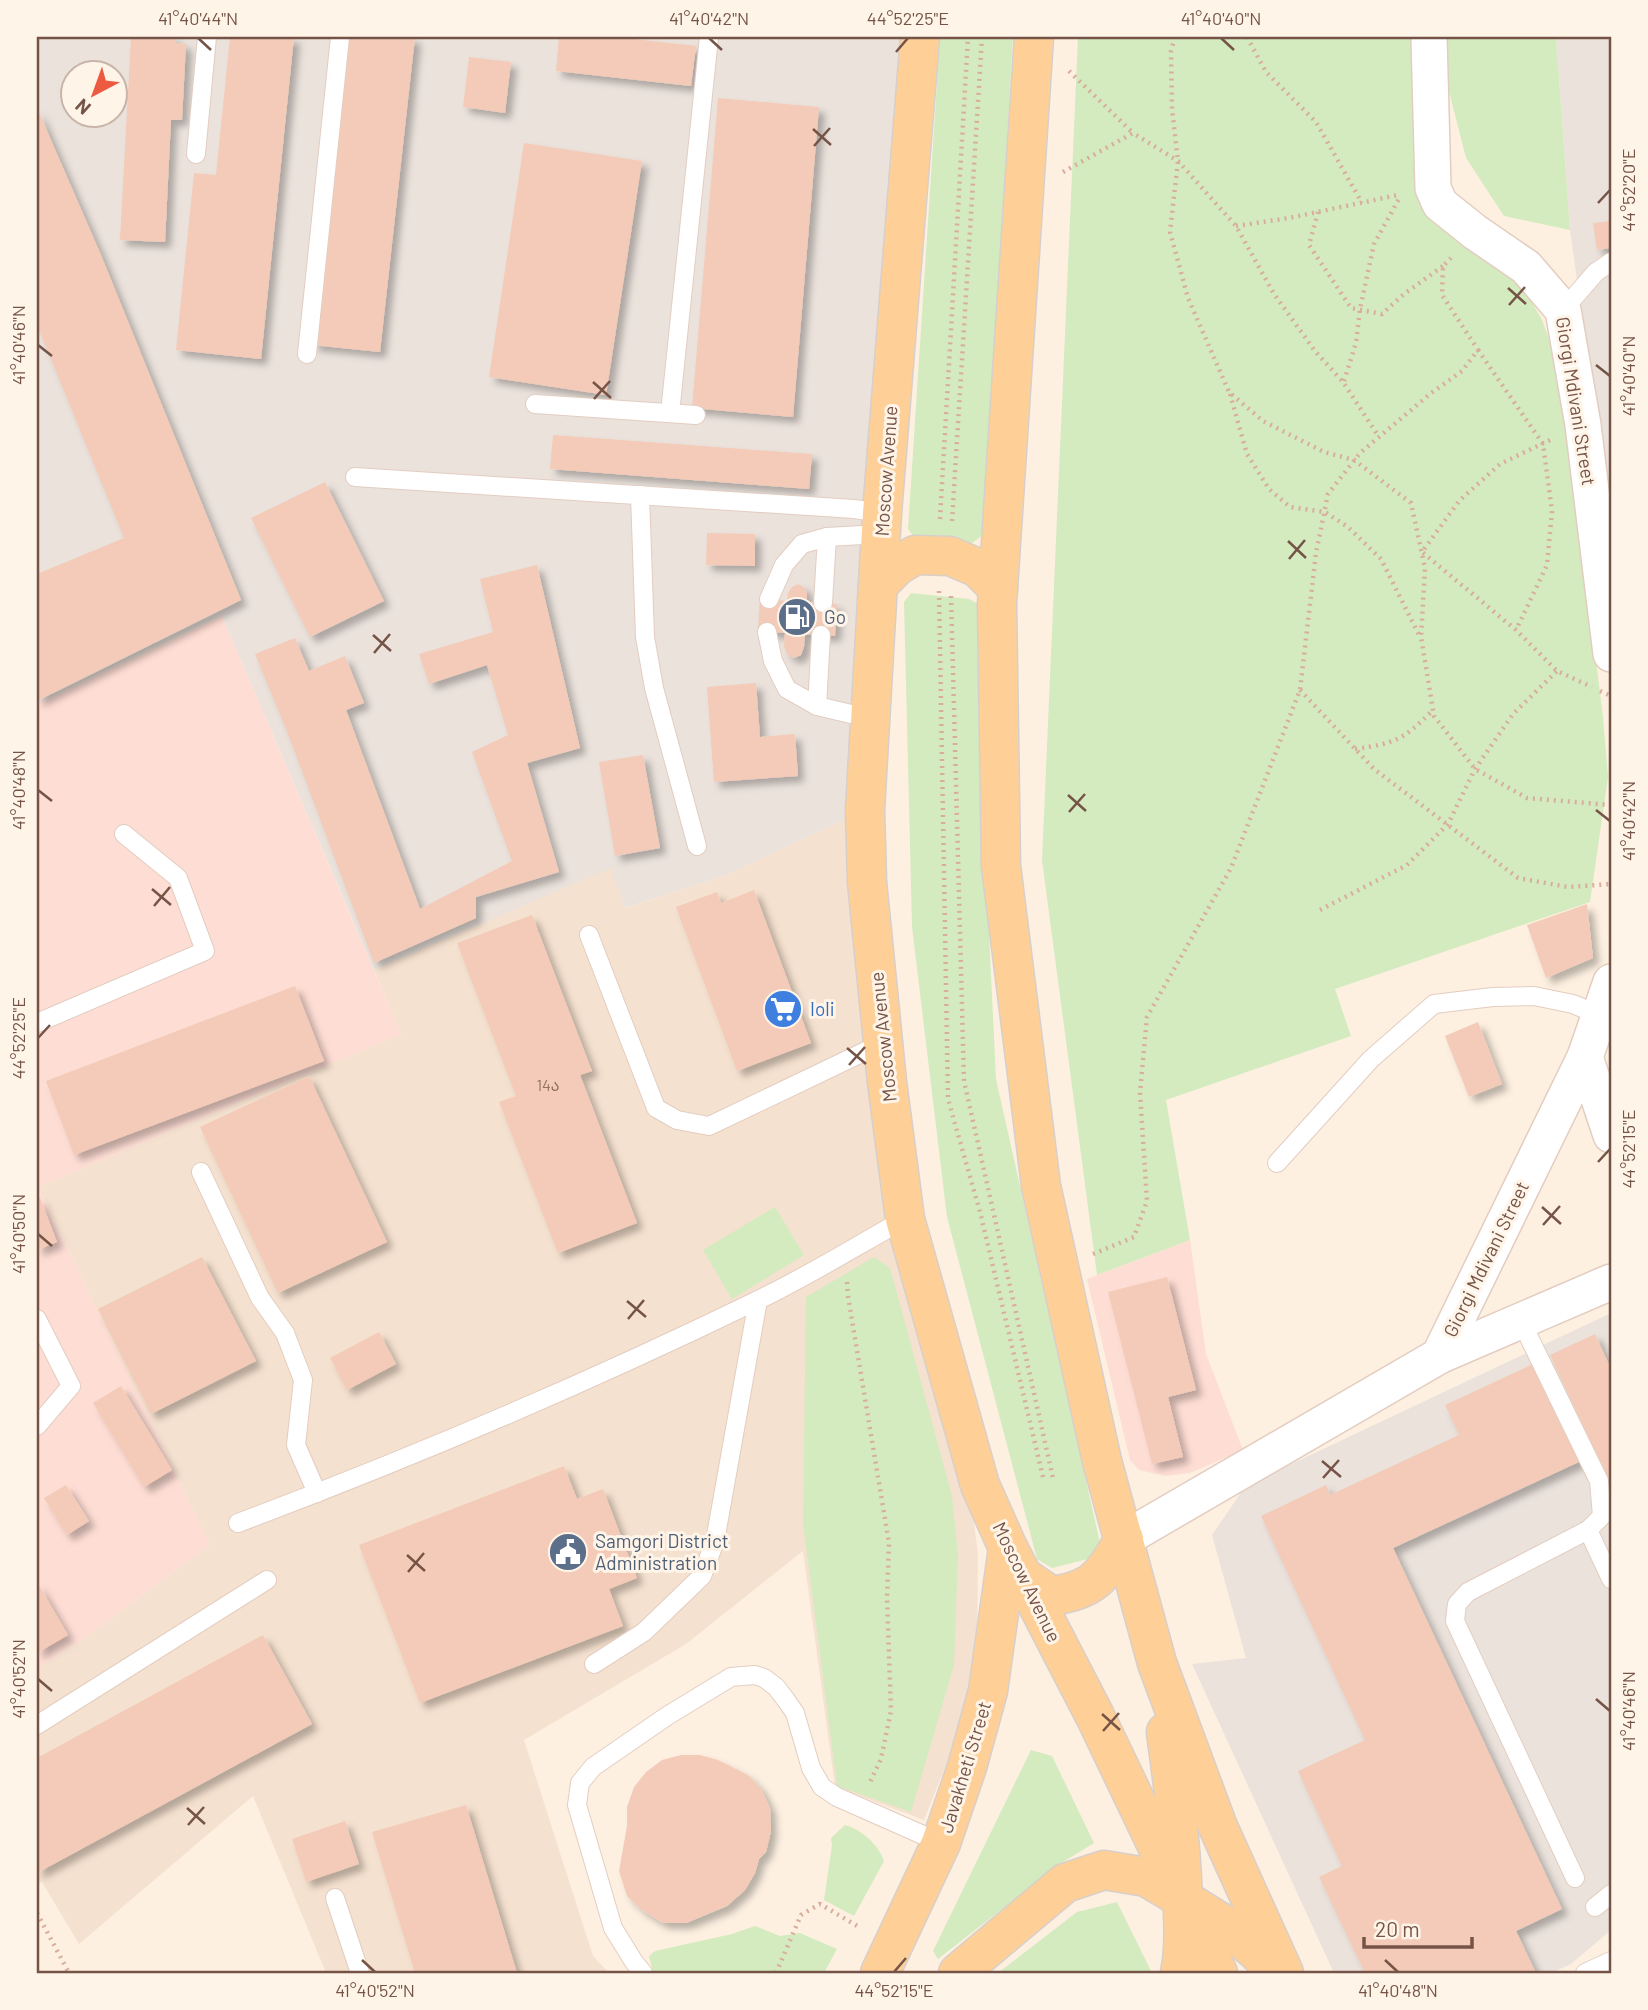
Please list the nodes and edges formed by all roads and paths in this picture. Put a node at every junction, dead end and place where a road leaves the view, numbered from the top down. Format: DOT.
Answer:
graph roads {
  1 [pos="207,37"];
  2 [pos="340,37"];
  3 [pos="709,37"];
  4 [pos="920,37"];
  5 [pos="1034,37"];
  6 [pos="1175,37"];
  7 [pos="1247,37"];
  8 [pos="1429,37"];
  9 [pos="1069,71"];
  10 [pos="1133,133"];
  11 [pos="196,153"];
  12 [pos="1178,162"];
  13 [pos="1062,173"];
  14 [pos="1362,203"];
  15 [pos="1318,212"];
  16 [pos="1236,226"];
  17 [pos="1475,232"];
  18 [pos="1611,262"];
  19 [pos="1443,266"];
  20 [pos="1360,309"];
  21 [pos="1563,310"];
  22 [pos="1478,350"];
  23 [pos="307,354"];
  24 [pos="1343,382"];
  25 [pos="1229,392"];
  26 [pos="534,404"];
  27 [pos="670,413"];
  28 [pos="696,415"];
  29 [pos="1583,425"];
  30 [pos="1379,437"];
  31 [pos="1543,444"];
  32 [pos="1354,460"];
  33 [pos="355,477"];
  34 [pos="639,495"];
  35 [pos="1325,512"];
  36 [pos="882,524"];
  37 [pos="827,537"];
  38 [pos="1422,552"];
  39 [pos="878,585"];
  40 [pos="998,588"];
  41 [pos="769,599"];
  42 [pos="823,603"];
  43 [pos="1516,630"];
  44 [pos="766,632"];
  45 [pos="821,635"];
  46 [pos="1420,637"];
  47 [pos="1611,654"];
  48 [pos="1556,671"];
  49 [pos="1300,690"];
  50 [pos="1611,696"];
  51 [pos="817,706"];
  52 [pos="1433,711"];
  53 [pos="870,715"];
  54 [pos="1355,749"];
  55 [pos="1475,769"];
  56 [pos="1611,805"];
  57 [pos="1448,824"];
  58 [pos="124,834"];
  59 [pos="697,846"];
  60 [pos="1611,884"];
  61 [pos="1321,910"];
  62 [pos="589,934"];
  63 [pos="1611,982"];
  64 [pos="1601,1016"];
  65 [pos="37,1023"];
  66 [pos="883,1045"];
  67 [pos="1585,1056"];
  68 [pos="1611,1135"];
  69 [pos="1277,1163"];
  70 [pos="201,1172"];
  71 [pos="905,1219"];
  72 [pos="846,1252"];
  73 [pos="1088,1256"];
  74 [pos="1611,1282"];
  75 [pos="758,1300"];
  76 [pos="37,1319"];
  77 [pos="1521,1321"];
  78 [pos="1439,1356"];
  79 [pos="37,1426"];
  80 [pos="317,1493"];
  81 [pos="238,1523"];
  82 [pos="1588,1530"];
  83 [pos="1124,1539"];
  84 [pos="1015,1562"];
  85 [pos="1611,1579"];
  86 [pos="267,1580"];
  87 [pos="1157,1663"];
  88 [pos="594,1664"];
  89 [pos="37,1725"];
  90 [pos="859,1807"];
  91 [pos="941,1843"];
  92 [pos="1575,1878"];
  93 [pos="1611,1894"];
  94 [pos="335,1898"];
  95 [pos="1183,1899"];
  96 [pos="1595,1907"];
  97 [pos="37,1913"];
  98 [pos="859,1927"];
  99 [pos="1611,1961"];
  100 [pos="69,1973"];
  101 [pos="360,1973"];
  102 [pos="643,1973"];
  103 [pos="776,1973"];
  104 [pos="880,1973"];
  105 [pos="958,1973"];
  106 [pos="1180,1973"];
  107 [pos="1218,1973"];
  108 [pos="1278,1973"];
  109 [pos="1284,1973"];
  110 [pos="1585,1973"];
  1 -- 11 [label="lane"];
  2 -- 23 [label="lane"];
  3 -- 27 [label="lane"];
  4 -- 36 [label="main road, Moscow Avenue"];
  5 -- 40 [label="main road"];
  6 -- 12 [label="path"];
  7 -- 14 [label="path"];
  8 -- 17 [label="street, Giorgi Mdivani Street"];
  9 -- 10 [label="path"];
  10 -- 12 [label="path"];
  10 -- 13 [label="path"];
  12 -- 16 [label="path"];
  12 -- 25 [label="path"];
  14 -- 15 [label="path"];
  14 -- 20 [label="path"];
  15 -- 16 [label="path"];
  15 -- 20 [label="path"];
  16 -- 24 [label="path"];
  17 -- 19 [label="path"];
  17 -- 21 [label="street, Giorgi Mdivani Street"];
  18 -- 21 [label="lane"];
  19 -- 20 [label="path"];
  19 -- 22 [label="path"];
  20 -- 24 [label="path"];
  21 -- 29 [label="street, Giorgi Mdivani Street"];
  22 -- 30 [label="path"];
  22 -- 31 [label="path"];
  24 -- 30 [label="path"];
  25 -- 32 [label="path"];
  25 -- 35 [label="path"];
  26 -- 27 [label="lane"];
  27 -- 28 [label="lane"];
  29 -- 31 [label="path"];
  29 -- 47 [label="street, Giorgi Mdivani Street"];
  30 -- 32 [label="path"];
  31 -- 38 [label="path"];
  31 -- 43 [label="path"];
  32 -- 35 [label="path"];
  32 -- 38 [label="path"];
  33 -- 34 [label="lane"];
  34 -- 36 [label="lane"];
  34 -- 59 [label="lane"];
  35 -- 46 [label="path"];
  35 -- 49 [label="path"];
  36 -- 37 [label="lane"];
  36 -- 39 [label="main road, Moscow Avenue"];
  37 -- 41 [label="lane"];
  37 -- 42 [label="lane"];
  38 -- 43 [label="path"];
  38 -- 46 [label="path"];
  39 -- 40 [label="main road"];
  39 -- 53 [label="main road, Moscow Avenue"];
  40 -- 83 [label="main road"];
  43 -- 48 [label="path"];
  44 -- 51 [label="lane"];
  45 -- 51 [label="lane"];
  46 -- 52 [label="path"];
  48 -- 50 [label="path"];
  48 -- 55 [label="path"];
  49 -- 54 [label="path"];
  49 -- 73 [label="path"];
  51 -- 53 [label="lane"];
  52 -- 54 [label="path"];
  52 -- 55 [label="path"];
  53 -- 66 [label="main road, Moscow Avenue"];
  54 -- 57 [label="path"];
  55 -- 56 [label="path"];
  55 -- 57 [label="path"];
  57 -- 60 [label="path"];
  57 -- 61 [label="path"];
  58 -- 65 [label="lane"];
  62 -- 66 [label="lane"];
  63 -- 64 [label="street, Giorgi Mdivani Street"];
  64 -- 67 [label="street, Giorgi Mdivani Street"];
  64 -- 69 [label="lane"];
  66 -- 71 [label="main road, Moscow Avenue"];
  67 -- 68 [label="street"];
  67 -- 78 [label="street, Giorgi Mdivani Street"];
  70 -- 80 [label="lane"];
  71 -- 72 [label="lane"];
  71 -- 84 [label="main road, Moscow Avenue"];
  72 -- 75 [label="lane"];
  72 -- 90 [label="path"];
  74 -- 77 [label="street"];
  75 -- 80 [label="lane"];
  75 -- 88 [label="lane"];
  76 -- 79 [label="lane"];
  77 -- 78 [label="street"];
  77 -- 82 [label="lane"];
  78 -- 83 [label="street, Giorgi Mdivani Street"];
  80 -- 81 [label="lane"];
  82 -- 85 [label="lane"];
  82 -- 92 [label="lane"];
  83 -- 84 [label="main road"];
  83 -- 87 [label="main road"];
  84 -- 91 [label="main road, Javakheti Street"];
  84 -- 95 [label="main road, Moscow Avenue"];
  86 -- 89 [label="lane"];
  87 -- 95 [label="main road"];
  87 -- 109 [label="main road"];
  90 -- 91 [label="lane"];
  90 -- 102 [label="lane"];
  91 -- 104 [label="main road, Javakheti Street"];
  93 -- 96 [label="lane"];
  94 -- 101 [label="lane"];
  95 -- 105 [label="main road"];
  95 -- 106 [label="main road"];
  95 -- 107 [label="main road, Moscow Avenue"];
  95 -- 108 [label="main road"];
  97 -- 100 [label="path"];
  98 -- 103 [label="path"];
  99 -- 110 [label="lane"];
}
